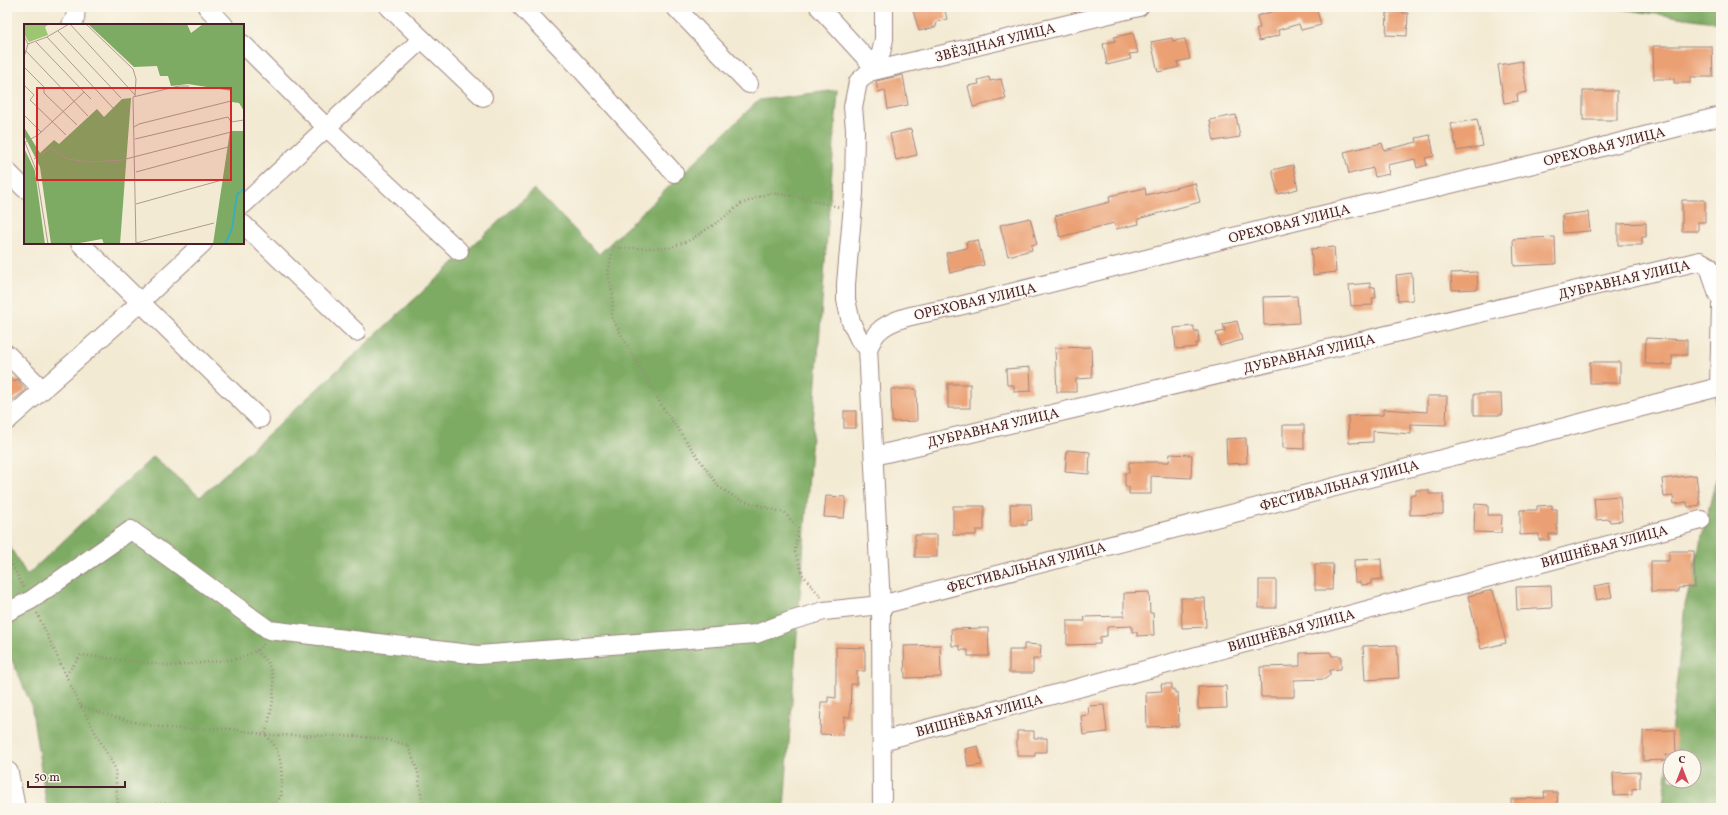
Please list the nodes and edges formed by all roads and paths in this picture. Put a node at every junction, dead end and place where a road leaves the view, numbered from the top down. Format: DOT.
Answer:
graph roads {
  1 [pos="76,7"];
  2 [pos="207,7"];
  3 [pos="389,7"];
  4 [pos="522,7"];
  5 [pos="675,7"];
  6 [pos="819,7"];
  7 [pos="884,7"];
  8 [pos="1139,7"];
  9 [pos="72,24"];
  10 [pos="223,24"];
  11 [pos="422,39"];
  12 [pos="244,45"];
  13 [pos="872,70"];
  14 [pos="749,84"];
  15 [pos="483,97"];
  16 [pos="1721,116"];
  17 [pos="326,127"];
  18 [pos="7,171"];
  19 [pos="674,173"];
  20 [pos="24,188"];
  21 [pos="244,204"];
  22 [pos="852,210"];
  23 [pos="244,225"];
  24 [pos="81,244"];
  25 [pos="202,244"];
  26 [pos="459,251"];
  27 [pos="1721,298"];
  28 [pos="140,302"];
  29 [pos="1721,305"];
  30 [pos="356,332"];
  31 [pos="868,348"];
  32 [pos="7,354"];
  33 [pos="43,390"];
  34 [pos="260,419"];
  35 [pos="7,421"];
  36 [pos="874,456"];
  37 [pos="1701,520"];
  38 [pos="7,554"];
  39 [pos="31,600"];
  40 [pos="881,605"];
  41 [pos="824,611"];
  42 [pos="7,612"];
  43 [pos="279,631"];
  44 [pos="256,651"];
  45 [pos="66,676"];
  46 [pos="80,705"];
  47 [pos="265,735"];
  48 [pos="882,741"];
  49 [pos="7,773"];
  50 [pos="14,808"];
  51 [pos="214,808"];
  52 [pos="257,808"];
  53 [pos="423,808"];
  54 [pos="882,808"];
  1 -- 9 [label="street"];
  2 -- 10 [label="street"];
  3 -- 11 [label="street"];
  4 -- 19 [label="street"];
  5 -- 14 [label="street"];
  6 -- 13 [label="street"];
  7 -- 13 [label="street"];
  8 -- 13 [label="street, ЗВЁЗДНАЯ УЛИЦА"];
  11 -- 15 [label="street"];
  11 -- 17 [label="street"];
  12 -- 17 [label="street"];
  13 -- 22 [label="street"];
  16 -- 31 [label="street, ОРЕХОВАЯ УЛИЦА"];
  17 -- 21 [label="street"];
  17 -- 26 [label="street"];
  18 -- 20 [label="street"];
  22 -- 31 [label="street"];
  22 -- 41 [label="path"];
  23 -- 30 [label="street"];
  24 -- 28 [label="street"];
  25 -- 28 [label="street"];
  27 -- 36 [label="street, ДУБРАВНАЯ УЛИЦА"];
  28 -- 33 [label="street"];
  28 -- 34 [label="street"];
  29 -- 40 [label="street, ФЕСТИВАЛЬНАЯ УЛИЦА"];
  31 -- 36 [label="street"];
  32 -- 33 [label="street"];
  33 -- 35 [label="street"];
  36 -- 40 [label="street"];
  37 -- 48 [label="street, ВИШНЁВАЯ УЛИЦА"];
  38 -- 39 [label="path"];
  39 -- 42 [label="street"];
  39 -- 43 [label="street"];
  39 -- 45 [label="path"];
  40 -- 41 [label="street"];
  40 -- 48 [label="street"];
  41 -- 43 [label="street"];
  43 -- 44 [label="path"];
  44 -- 45 [label="path"];
  44 -- 47 [label="path"];
  45 -- 46 [label="path"];
  46 -- 47 [label="path"];
  46 -- 51 [label="path"];
  47 -- 52 [label="path"];
  47 -- 53 [label="path"];
  48 -- 54 [label="street"];
  49 -- 50 [label="main road"];
}
